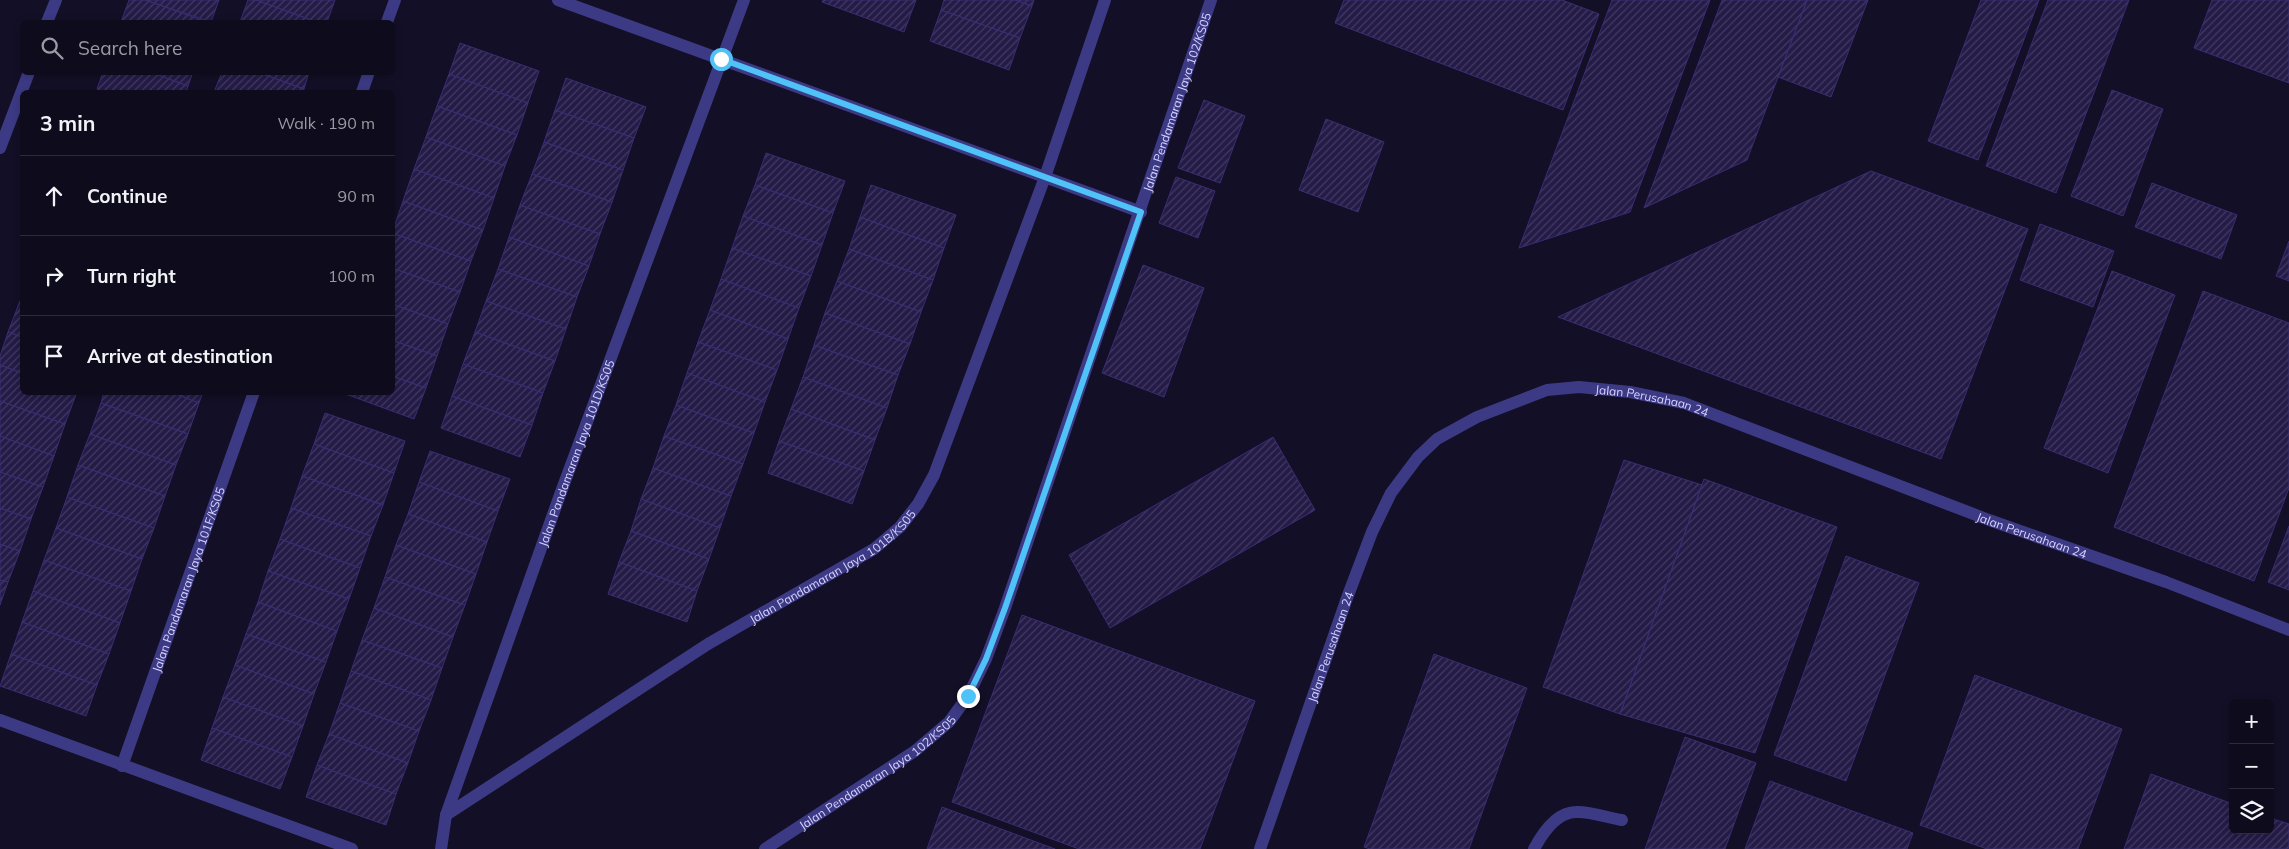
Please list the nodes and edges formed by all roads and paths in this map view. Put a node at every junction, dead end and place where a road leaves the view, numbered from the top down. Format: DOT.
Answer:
graph roads {
  1 [pos="56,0"];
  2 [pos="395,0"];
  3 [pos="558,0"];
  4 [pos="744,0"];
  5 [pos="1106,0"];
  6 [pos="1211,0"];
  7 [pos="48,20"];
  8 [pos="388,20"];
  9 [pos="721,59"];
  10 [pos="27,75"];
  11 [pos="368,75"];
  12 [pos="21,90"];
  13 [pos="363,90"];
  14 [pos="20,94"];
  15 [pos="0,148"];
  16 [pos="1045,177"];
  17 [pos="1141,212"];
  18 [pos="253,395"];
  19 [pos="2289,630"];
  20 [pos="0,720"];
  21 [pos="122,766"];
  22 [pos="446,814"];
  23 [pos="1622,820"];
  24 [pos="352,849"];
  25 [pos="441,849"];
  26 [pos="765,849"];
  27 [pos="1260,849"];
  28 [pos="1534,849"];
  1 -- 7 [label="street"];
  2 -- 8 [label="street"];
  3 -- 9 [label="street"];
  4 -- 9 [label="street, Jalan Pandamaran Jaya 101D/KS05"];
  5 -- 16 [label="street, Jalan Pandamaran Jaya 101B/KS05"];
  6 -- 17 [label="street, Jalan Pendamaran Jaya 102/KS05"];
  9 -- 16 [label="street"];
  9 -- 22 [label="street, Jalan Pandamaran Jaya 101D/KS05"];
  10 -- 12 [label="street"];
  11 -- 13 [label="street"];
  14 -- 15 [label="street"];
  16 -- 17 [label="street"];
  16 -- 22 [label="street, Jalan Pandamaran Jaya 101B/KS05"];
  17 -- 26 [label="street, Jalan Pendamaran Jaya 102/KS05"];
  18 -- 21 [label="street, Jalan Pandamaran Jaya 101F/KS05"];
  19 -- 27 [label="street, Jalan Perusahaan 24"];
  20 -- 21 [label="street"];
  21 -- 24 [label="street"];
  22 -- 25 [label="street, Jalan Pandamaran Jaya 101D/KS05"];
  23 -- 28 [label="street"];
}
